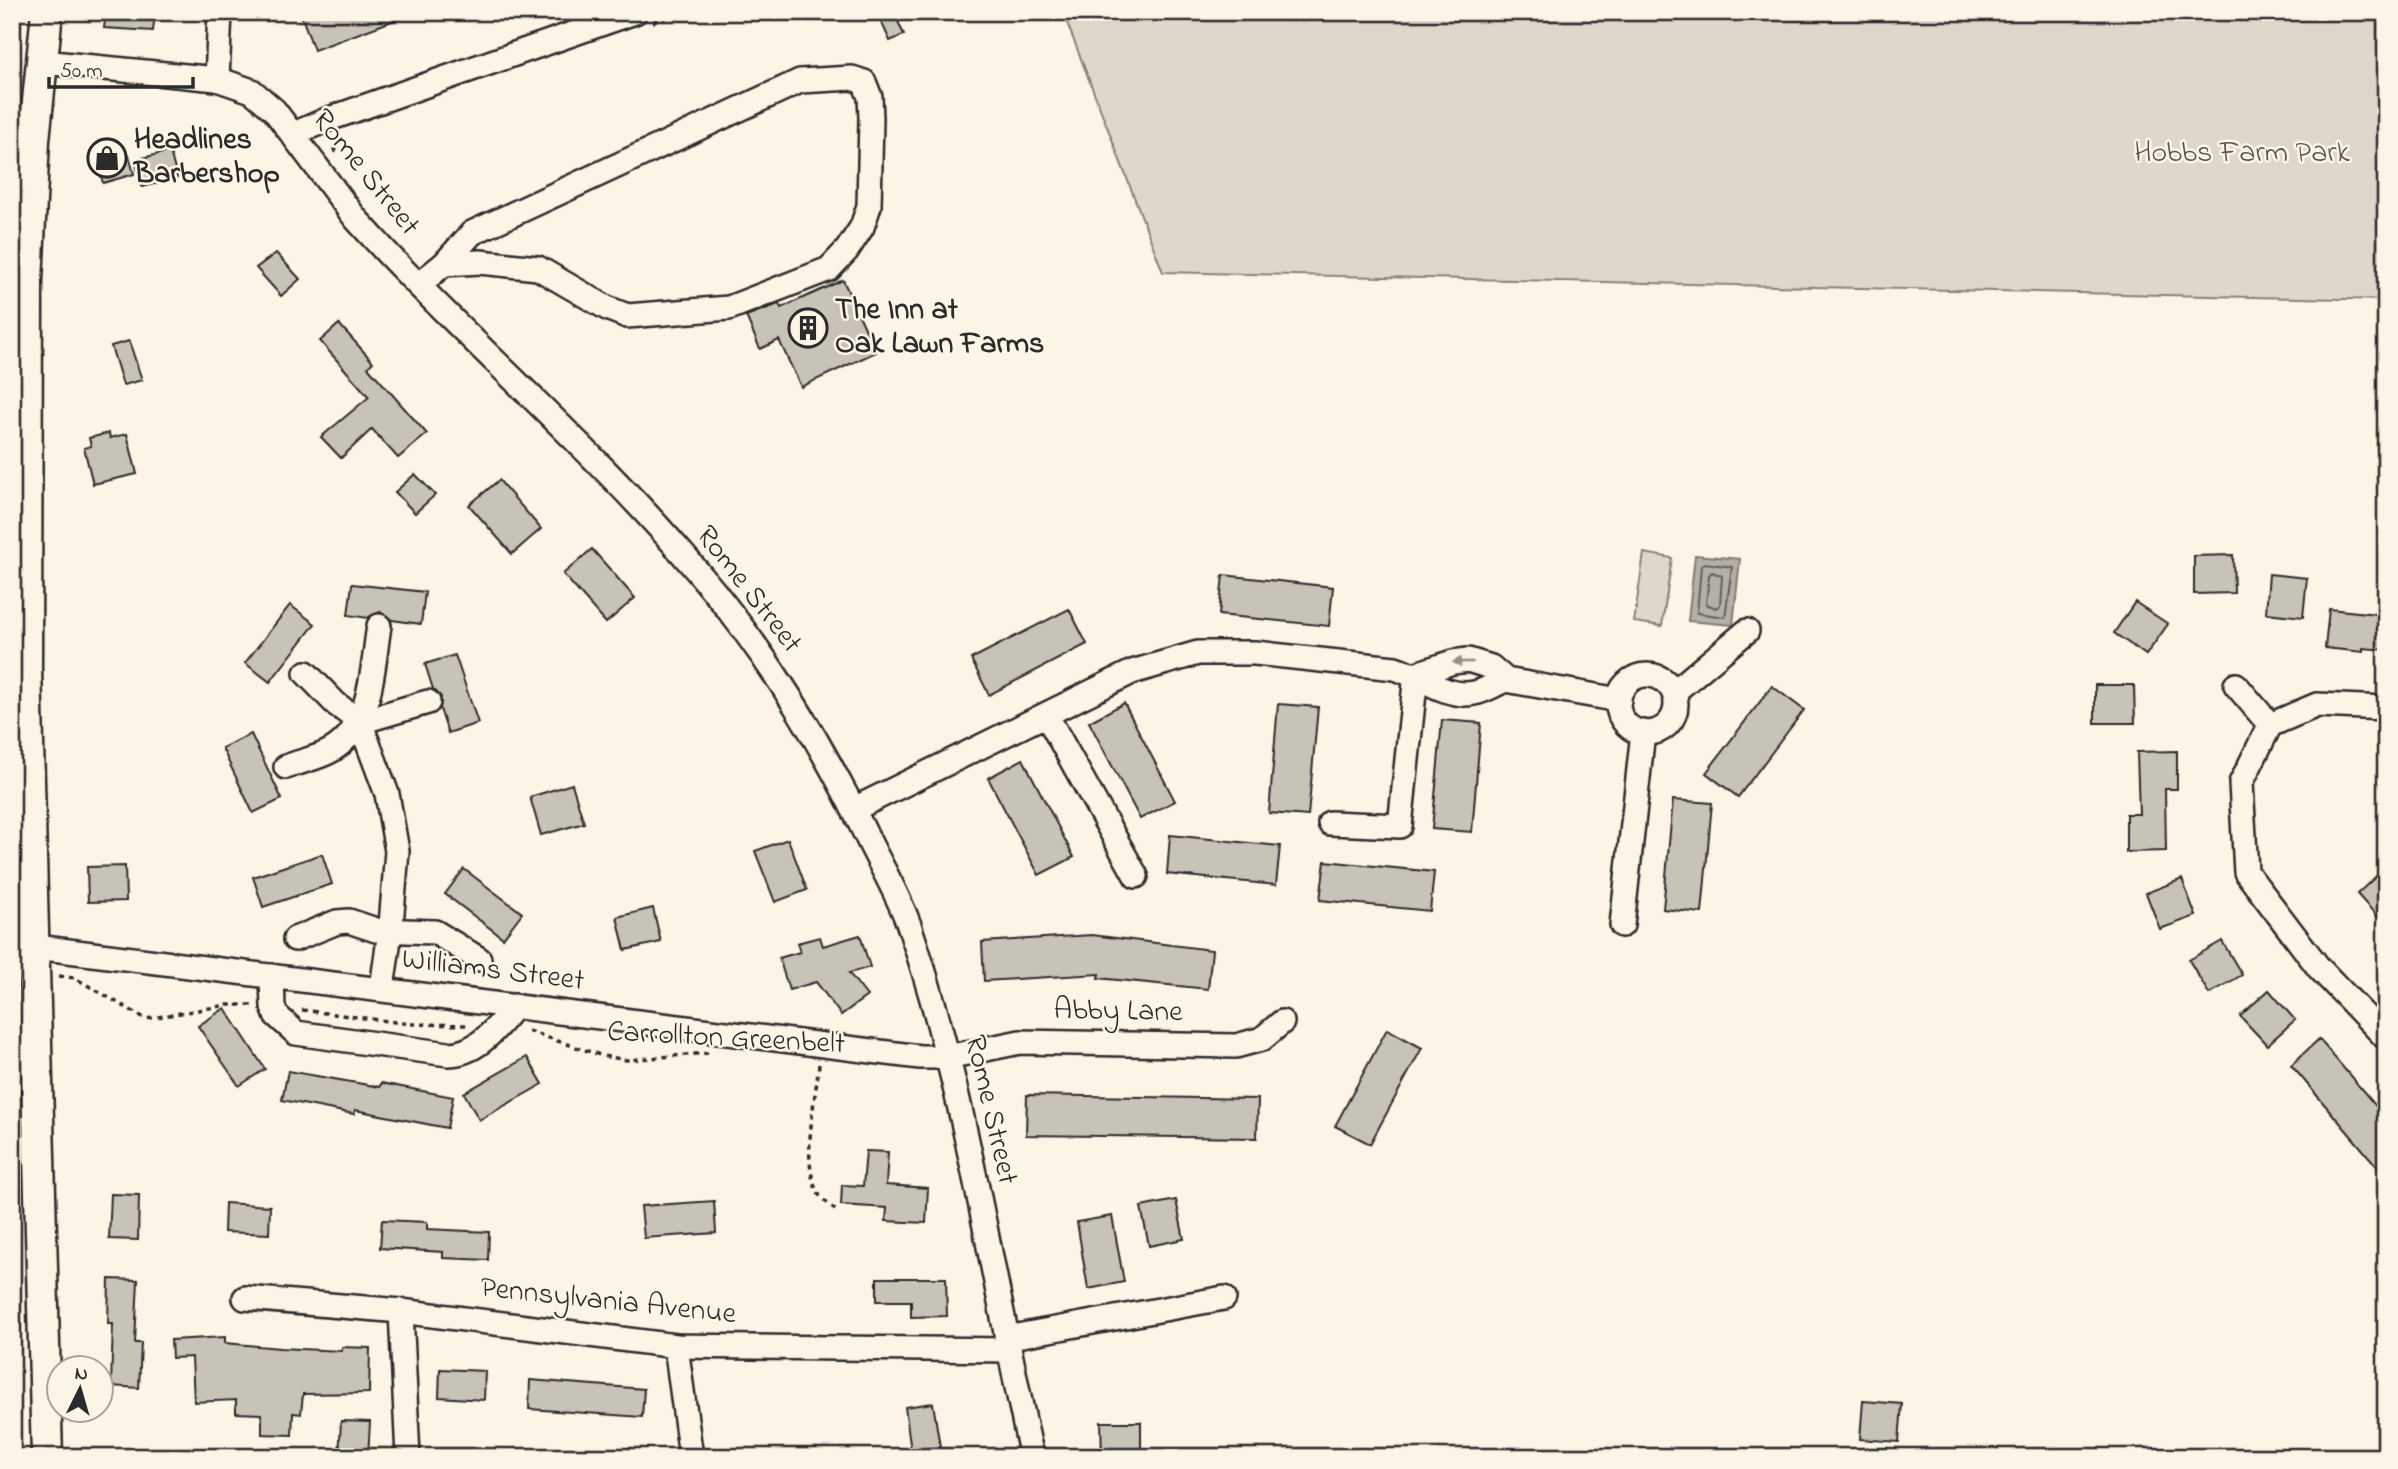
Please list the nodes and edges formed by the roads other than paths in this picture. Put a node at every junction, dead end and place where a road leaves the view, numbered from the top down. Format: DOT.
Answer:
graph roads {
  1 [pos="47,12"];
  2 [pos="220,12"];
  3 [pos="639,19"];
  4 [pos="42,62"];
  5 [pos="217,79"];
  6 [pos="294,134"];
  7 [pos="444,264"];
  8 [pos="418,285"];
  9 [pos="379,626"];
  10 [pos="1747,631"];
  11 [pos="306,673"];
  12 [pos="1416,674"];
  13 [pos="1506,680"];
  14 [pos="2236,685"];
  15 [pos="1674,692"];
  16 [pos="1619,700"];
  17 [pos="428,702"];
  18 [pos="2386,708"];
  19 [pos="1047,716"];
  20 [pos="360,722"];
  21 [pos="2270,725"];
  22 [pos="1643,732"];
  23 [pos="286,766"];
  24 [pos="854,809"];
  25 [pos="1330,823"];
  26 [pos="1136,876"];
  27 [pos="1622,925"];
  28 [pos="391,931"];
  29 [pos="295,939"];
  30 [pos="22,945"];
  31 [pos="479,959"];
  32 [pos="272,976"];
  33 [pos="382,988"];
  34 [pos="514,1006"];
  35 [pos="1282,1022"];
  36 [pos="2386,1038"];
  37 [pos="947,1057"];
  38 [pos="1224,1297"];
  39 [pos="246,1298"];
  40 [pos="401,1311"];
  41 [pos="1007,1344"];
  42 [pos="676,1346"];
  43 [pos="47,1457"];
  44 [pos="408,1457"];
  45 [pos="691,1457"];
  46 [pos="1032,1457"];
  1 -- 4 [label="main road"];
  2 -- 5 [label="street"];
  3 -- 6 [label="street"];
  4 -- 5 [label="street, Rome Street"];
  4 -- 30 [label="main road"];
  5 -- 6 [label="street, Rome Street"];
  6 -- 8 [label="street, Rome Street"];
  7 -- 7 [label="street"];
  7 -- 8 [label="street"];
  8 -- 24 [label="street, Rome Street"];
  9 -- 20 [label="street"];
  10 -- 15 [label="street"];
  11 -- 20 [label="street"];
  12 -- 13 [label="street"];
  13 -- 12 [label="street, one-way"];
  12 -- 19 [label="street"];
  12 -- 25 [label="street"];
  13 -- 16 [label="street"];
  14 -- 21 [label="street"];
  15 -- 16 [label="street"];
  15 -- 22 [label="street"];
  16 -- 22 [label="street"];
  17 -- 20 [label="street"];
  18 -- 21 [label="street"];
  19 -- 24 [label="street"];
  19 -- 26 [label="street"];
  20 -- 23 [label="street"];
  20 -- 28 [label="street"];
  21 -- 36 [label="street"];
  22 -- 27 [label="street"];
  24 -- 37 [label="street, Rome Street"];
  28 -- 29 [label="street"];
  28 -- 31 [label="street"];
  28 -- 33 [label="street"];
  30 -- 32 [label="street, Williams Street"];
  30 -- 43 [label="main road"];
  32 -- 33 [label="street, Williams Street"];
  32 -- 34 [label="street"];
  33 -- 34 [label="street, Williams Street"];
  34 -- 37 [label="street, Williams Street"];
  35 -- 37 [label="street, Abby Lane"];
  37 -- 41 [label="street, Rome Street"];
  38 -- 41 [label="street, Pennsylvania Avenue"];
  39 -- 40 [label="street, Pennsylvania Avenue"];
  40 -- 42 [label="street, Pennsylvania Avenue"];
  40 -- 44 [label="street"];
  41 -- 42 [label="street, Pennsylvania Avenue"];
  41 -- 46 [label="street, Rome Street"];
  42 -- 45 [label="street"];
}
